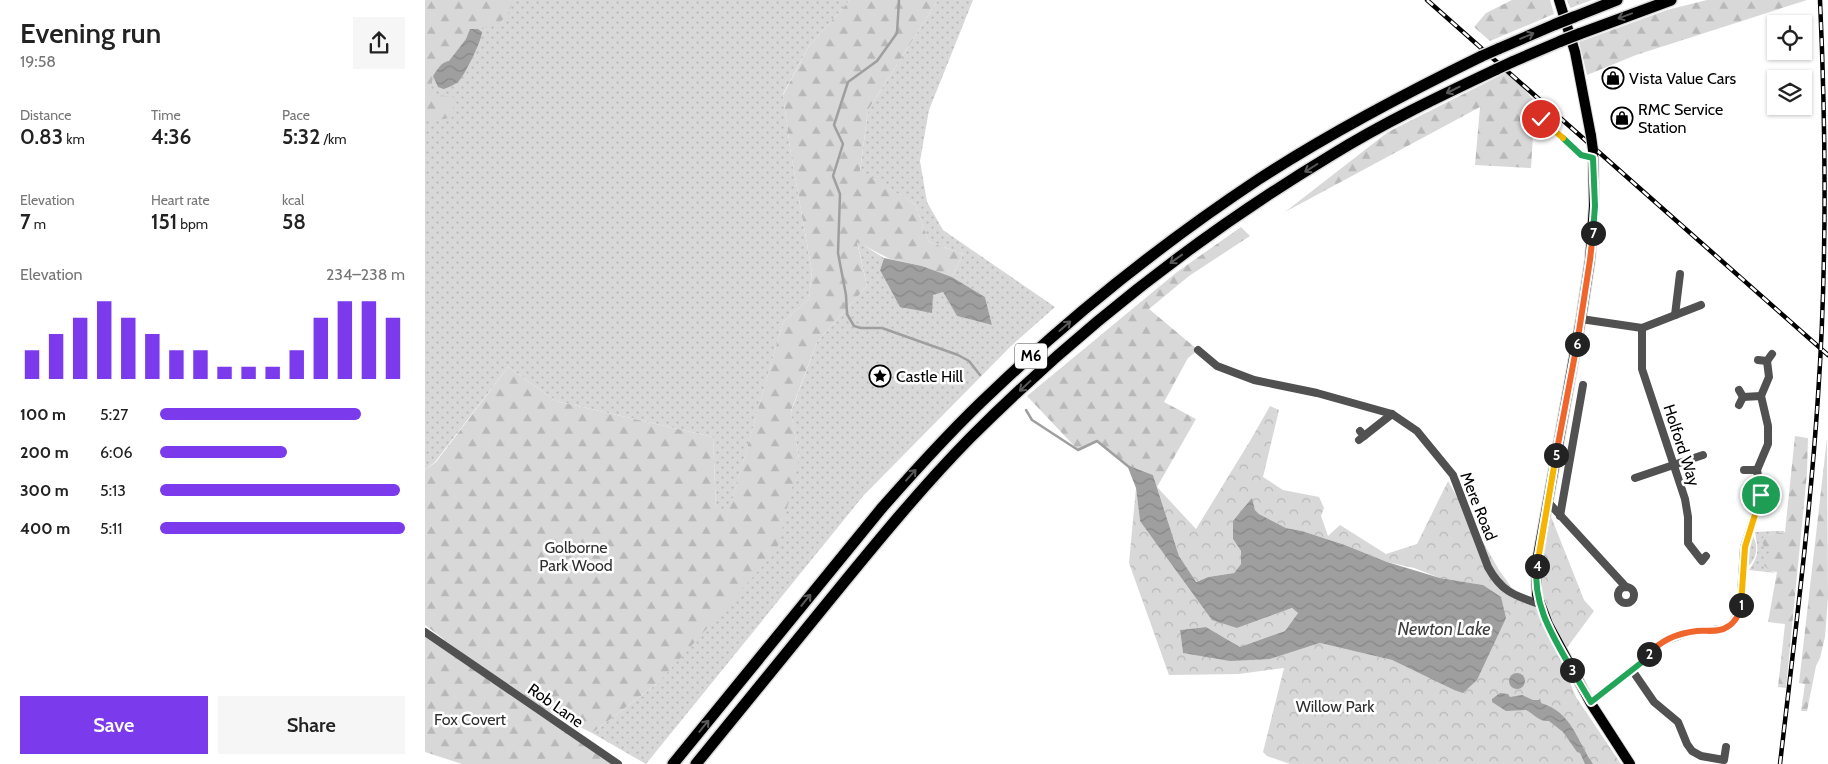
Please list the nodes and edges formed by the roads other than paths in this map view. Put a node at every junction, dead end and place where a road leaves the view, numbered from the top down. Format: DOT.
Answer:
graph roads {
  1 [pos="1559,0"];
  2 [pos="1617,0"];
  3 [pos="1671,0"];
  4 [pos="1541,119"];
  5 [pos="1593,154"];
  6 [pos="1680,274"];
  7 [pos="1701,305"];
  8 [pos="1675,315"];
  9 [pos="1581,319"];
  10 [pos="1642,328"];
  11 [pos="1198,350"];
  12 [pos="1772,354"];
  13 [pos="1758,360"];
  14 [pos="1767,362"];
  15 [pos="1591,392"];
  16 [pos="1761,396"];
  17 [pos="1740,398"];
  18 [pos="1391,414"];
  19 [pos="1361,436"];
  20 [pos="1703,455"];
  21 [pos="1674,465"];
  22 [pos="1744,470"];
  23 [pos="1757,470"];
  24 [pos="1635,478"];
  25 [pos="1761,495"];
  26 [pos="1769,496"];
  27 [pos="1547,502"];
  28 [pos="1560,516"];
  29 [pos="1706,556"];
  30 [pos="1626,587"];
  31 [pos="1539,604"];
  32 [pos="1696,622"];
  33 [pos="1728,627"];
  34 [pos="1697,631"];
  35 [pos="425,632"];
  36 [pos="1733,635"];
  37 [pos="1632,670"];
  38 [pos="1591,702"];
  39 [pos="1726,747"];
  40 [pos="1723,762"];
  41 [pos="618,764"];
  42 [pos="673,764"];
  43 [pos="697,764"];
  44 [pos="1630,764"];
  1 -- 5 [label="main road, bridge"];
  42 -- 2 [label="highway, M6, one-way, bridge"];
  3 -- 43 [label="highway, M6, one-way, bridge"];
  4 -- 5 [label="street"];
  5 -- 9 [label="main road"];
  6 -- 8 [label="street"];
  7 -- 8 [label="street"];
  8 -- 10 [label="street"];
  9 -- 10 [label="street"];
  9 -- 27 [label="main road"];
  10 -- 21 [label="street, Holford Way"];
  11 -- 18 [label="street, Mere Road"];
  12 -- 14 [label="street"];
  13 -- 14 [label="street"];
  14 -- 16 [label="street"];
  15 -- 28 [label="street"];
  16 -- 17 [label="street"];
  16 -- 23 [label="street"];
  18 -- 19 [label="street"];
  18 -- 31 [label="street, Mere Road"];
  20 -- 21 [label="street"];
  21 -- 24 [label="street"];
  21 -- 29 [label="street, Holford Way"];
  22 -- 23 [label="street"];
  23 -- 25 [label="street"];
  25 -- 26 [label="street"];
  25 -- 33 [label="street"];
  27 -- 28 [label="street"];
  27 -- 31 [label="main road"];
  28 -- 30 [label="street"];
  31 -- 38 [label="main road"];
  32 -- 34 [label="street"];
  33 -- 34 [label="street"];
  33 -- 36 [label="street"];
  34 -- 37 [label="street"];
  35 -- 41 [label="street, Rob Lane"];
  37 -- 38 [label="street"];
  37 -- 40 [label="street"];
  38 -- 44 [label="main road"];
  39 -- 40 [label="street"];
}
